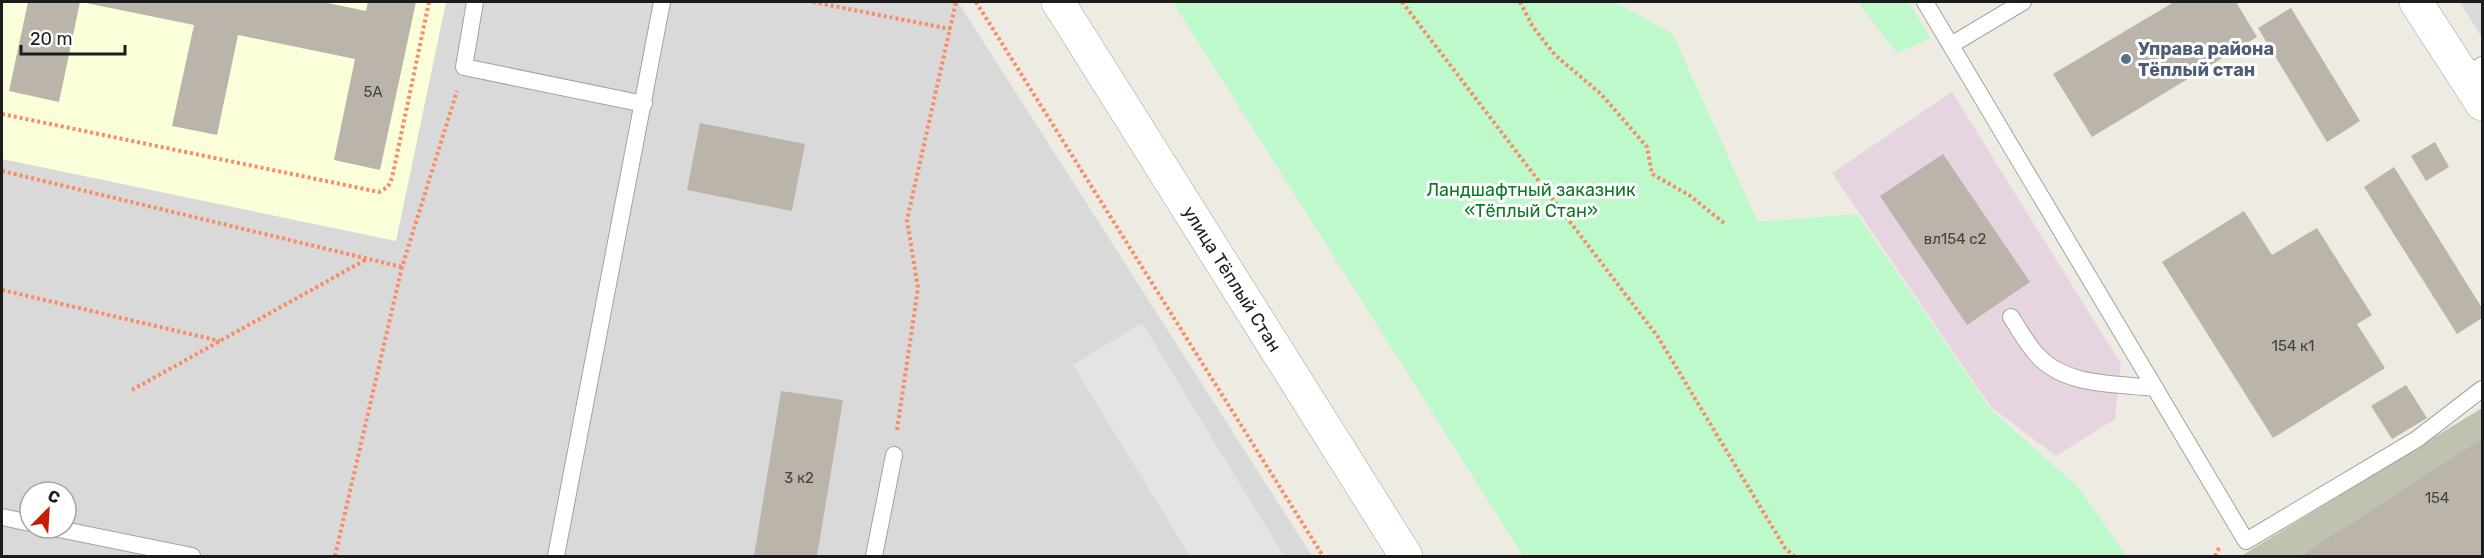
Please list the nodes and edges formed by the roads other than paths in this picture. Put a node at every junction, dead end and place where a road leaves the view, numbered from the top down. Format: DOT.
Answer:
graph roads {
  1 [pos="476,2"];
  2 [pos="662,2"];
  3 [pos="1058,2"];
  4 [pos="1925,2"];
  5 [pos="2023,2"];
  6 [pos="2416,2"];
  7 [pos="1951,45"];
  8 [pos="2473,71"];
  9 [pos="644,104"];
  10 [pos="2482,104"];
  11 [pos="2011,317"];
  12 [pos="2155,388"];
  13 [pos="2482,389"];
  14 [pos="894,455"];
  15 [pos="2,517"];
  16 [pos="18,520"];
  17 [pos="78,533"];
  18 [pos="192,556"];
  19 [pos="556,556"];
  20 [pos="874,556"];
  21 [pos="1406,556"];
  1 -- 9 [label="lane"];
  2 -- 9 [label="lane"];
  3 -- 21 [label="street, улица Тёплый Стан"];
  4 -- 7 [label="lane"];
  5 -- 7 [label="lane"];
  6 -- 8 [label="street"];
  7 -- 12 [label="lane"];
  8 -- 10 [label="street"];
  9 -- 19 [label="lane"];
  11 -- 12 [label="lane"];
  12 -- 13 [label="lane"];
  14 -- 20 [label="lane"];
  15 -- 16 [label="lane"];
  17 -- 18 [label="lane"];
}
